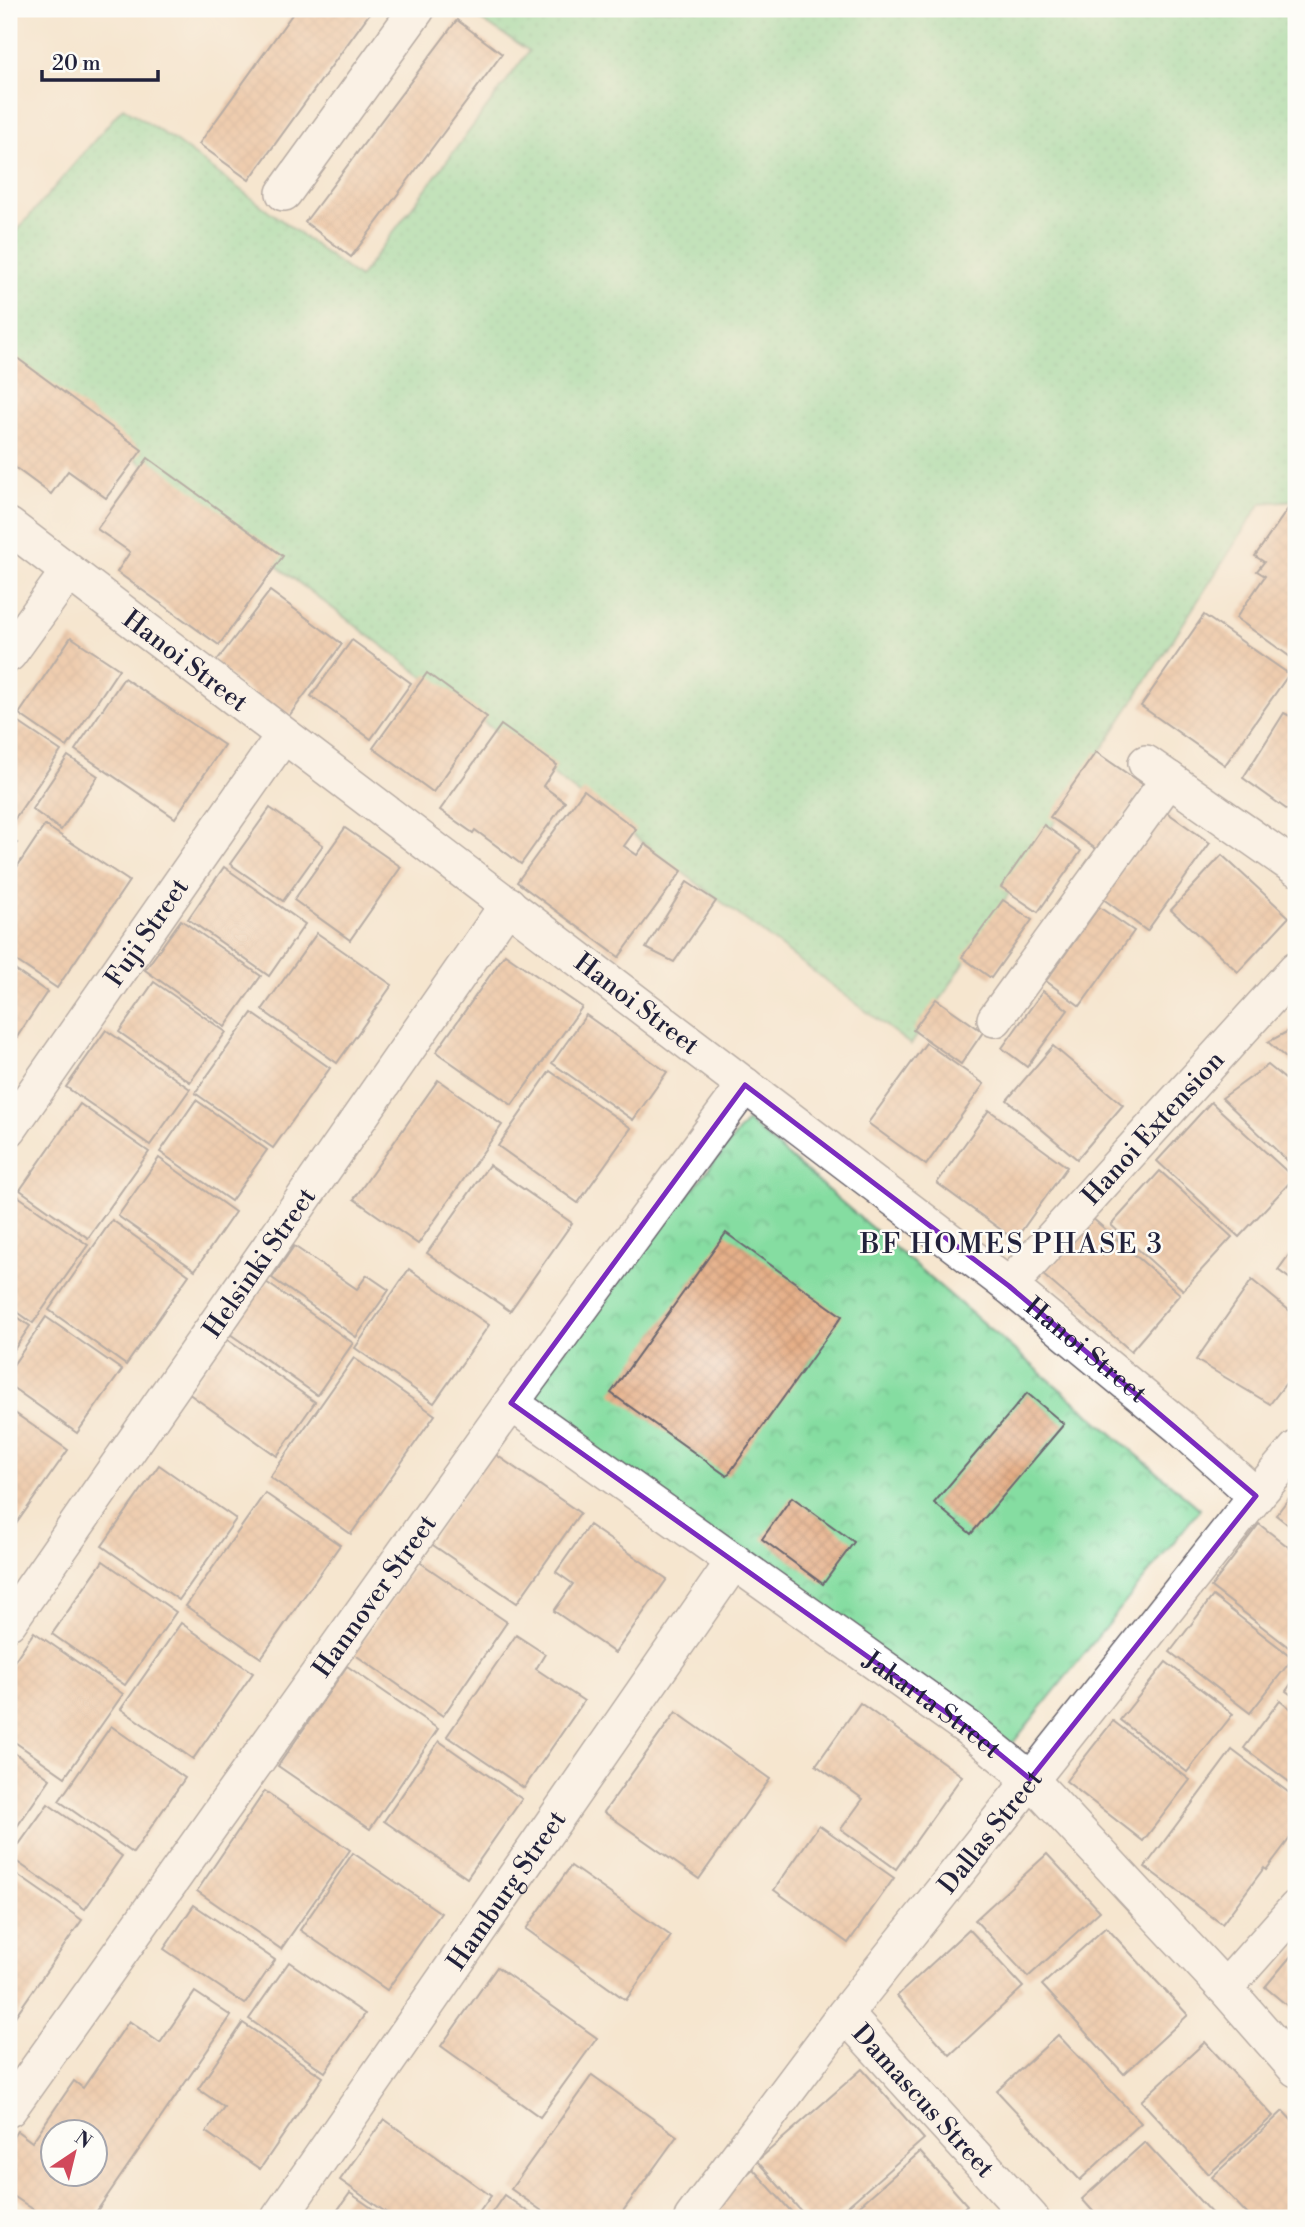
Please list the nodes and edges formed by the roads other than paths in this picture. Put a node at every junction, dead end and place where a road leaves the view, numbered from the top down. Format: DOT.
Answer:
graph roads {
  1 [pos="417,9"];
  2 [pos="284,192"];
  3 [pos="9,526"];
  4 [pos="68,572"];
  5 [pos="9,654"];
  6 [pos="283,736"];
  7 [pos="1296,868"];
  8 [pos="508,904"];
  9 [pos="1296,969"];
  10 [pos="995,1019"];
  11 [pos="745,1085"];
  12 [pos="9,1129"];
  13 [pos="1009,1286"];
  14 [pos="511,1403"];
  15 [pos="1296,1449"];
  16 [pos="1256,1496"];
  17 [pos="734,1561"];
  18 [pos="9,1622"];
  19 [pos="1030,1779"];
  20 [pos="1296,1908"];
  21 [pos="1225,1988"];
  22 [pos="845,2014"];
  23 [pos="1296,2070"];
  24 [pos="9,2109"];
  25 [pos="279,2218"];
  26 [pos="692,2218"];
  27 [pos="1031,2218"];
  1 -- 2 [label="street"];
  3 -- 4 [label="street, Hanoi Street"];
  4 -- 5 [label="street"];
  4 -- 6 [label="street, Hanoi Street"];
  6 -- 8 [label="street, Hanoi Street"];
  6 -- 12 [label="street, Fuji Street"];
  7 -- 10 [label="street"];
  8 -- 11 [label="street, Hanoi Street"];
  8 -- 18 [label="street, Helsinki Street"];
  9 -- 13 [label="street, Hanoi Extension"];
  11 -- 13 [label="street, Hanoi Street"];
  11 -- 14 [label="street, Hannover Street"];
  13 -- 16 [label="street, Hanoi Street"];
  14 -- 17 [label="street, Jakarta Street"];
  14 -- 24 [label="street, Hannover Street"];
  15 -- 16 [label="street, Dallas Street"];
  16 -- 19 [label="street, Dallas Street"];
  17 -- 19 [label="street, Jakarta Street"];
  17 -- 25 [label="street, Hamburg Street"];
  19 -- 21 [label="street, Jakarta Street"];
  19 -- 22 [label="street, Dallas Street"];
  20 -- 21 [label="street"];
  21 -- 23 [label="street, Jakarta Street"];
  22 -- 26 [label="street, Dallas Street"];
  22 -- 27 [label="street, Damascus Street"];
}
